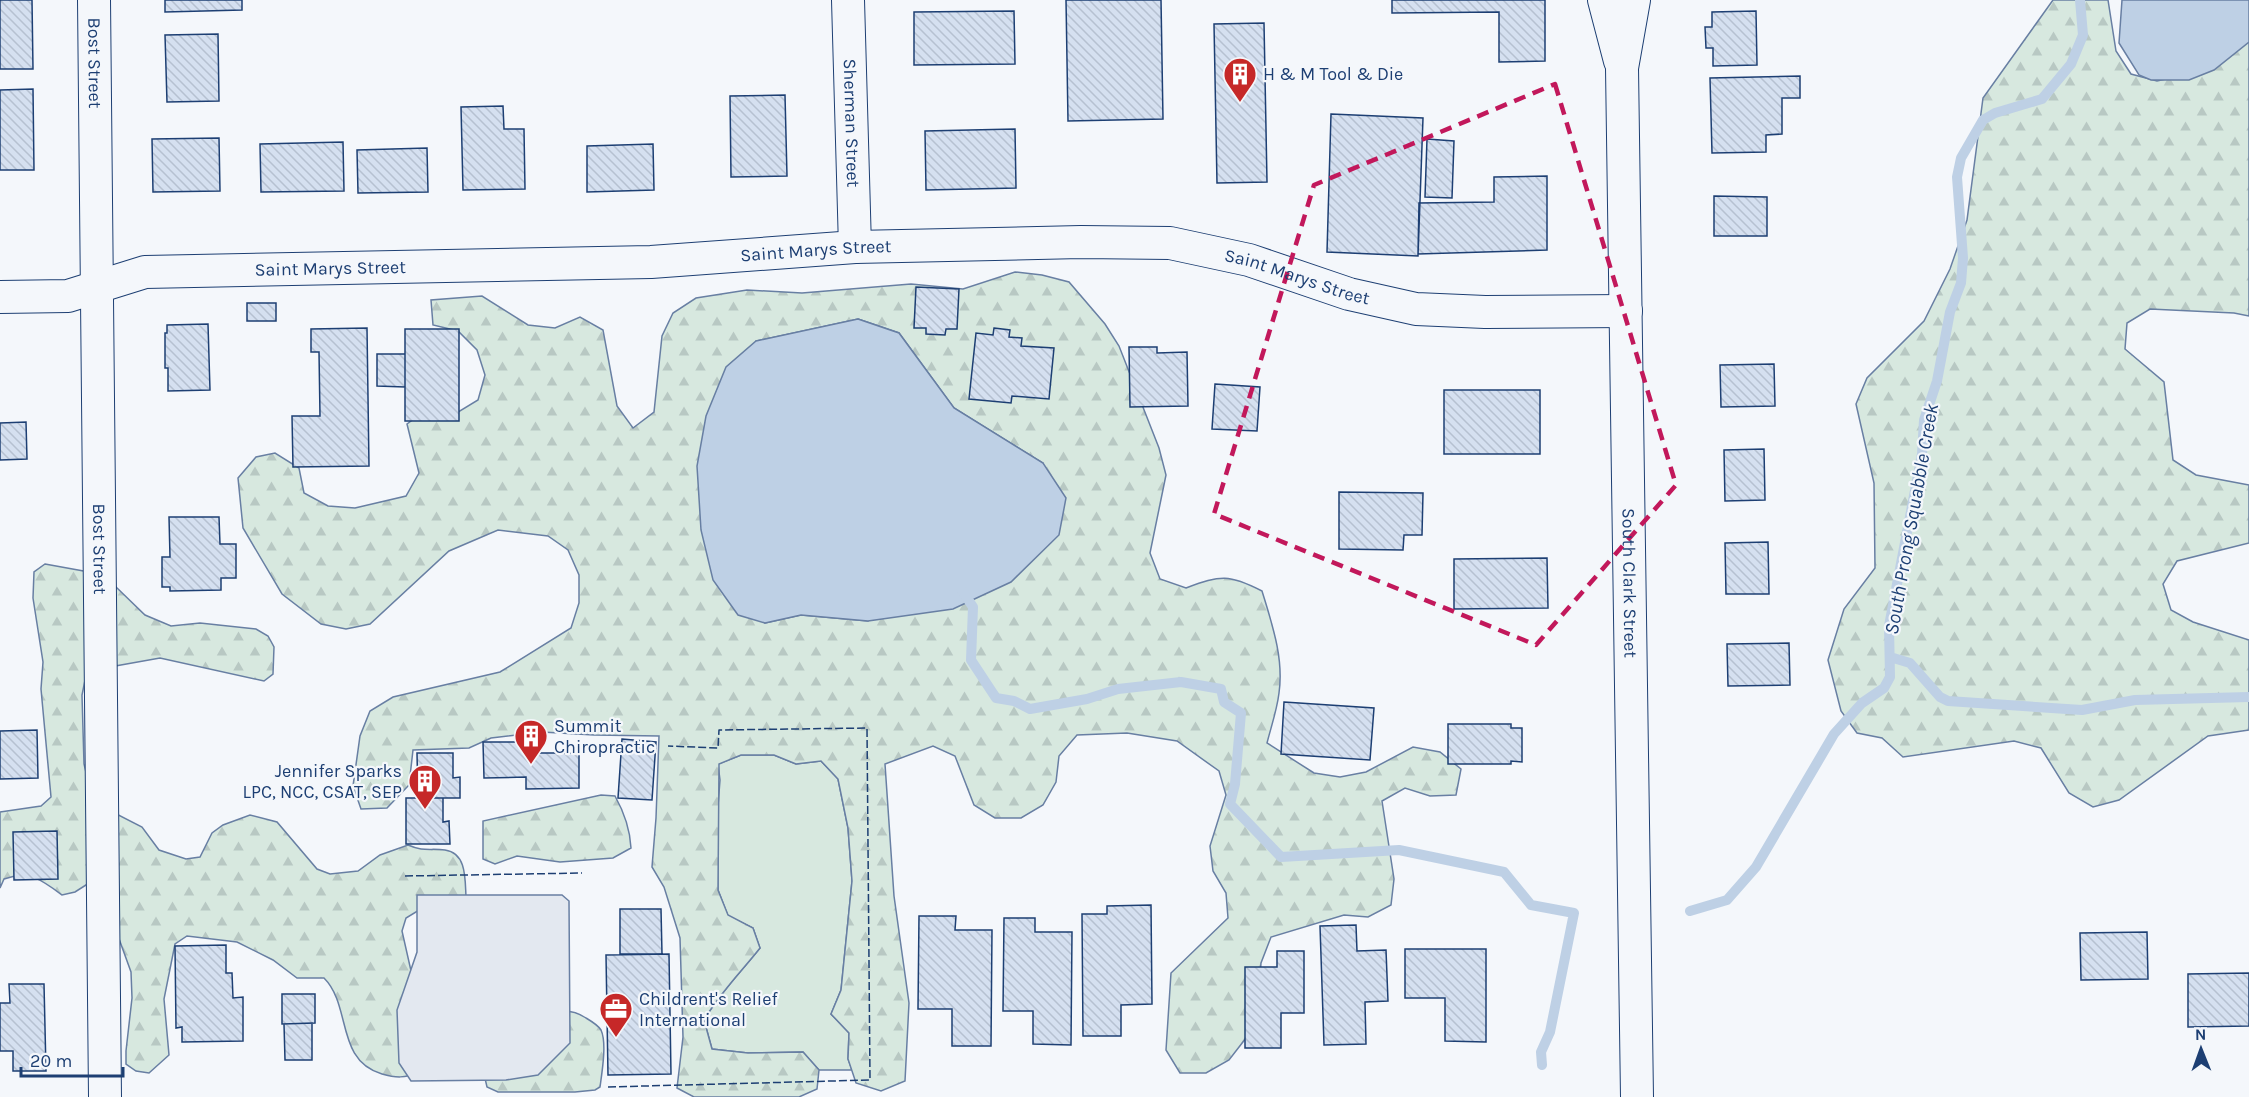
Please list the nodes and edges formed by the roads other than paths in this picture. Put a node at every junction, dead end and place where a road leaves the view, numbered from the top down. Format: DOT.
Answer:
graph roads {
  1 [pos="94,0"];
  2 [pos="848,0"];
  3 [pos="1604,0"];
  4 [pos="1634,0"];
  5 [pos="1622,68"];
  6 [pos="855,247"];
  7 [pos="97,287"];
  8 [pos="0,297"];
  9 [pos="1626,310"];
  10 [pos="105,1097"];
  11 [pos="1637,1097"];
  1 -- 7 [label="street, Bost Street"];
  2 -- 6 [label="street, Sherman Street"];
  3 -- 5 [label="street, South Clark Street"];
  4 -- 5 [label="street, South Clark Street"];
  5 -- 9 [label="street, South Clark Street"];
  6 -- 7 [label="street, Saint Marys Street"];
  6 -- 9 [label="street, Saint Marys Street"];
  7 -- 8 [label="street, Saint Marys Street"];
  7 -- 10 [label="street, Bost Street"];
  9 -- 11 [label="street, South Clark Street"];
}
